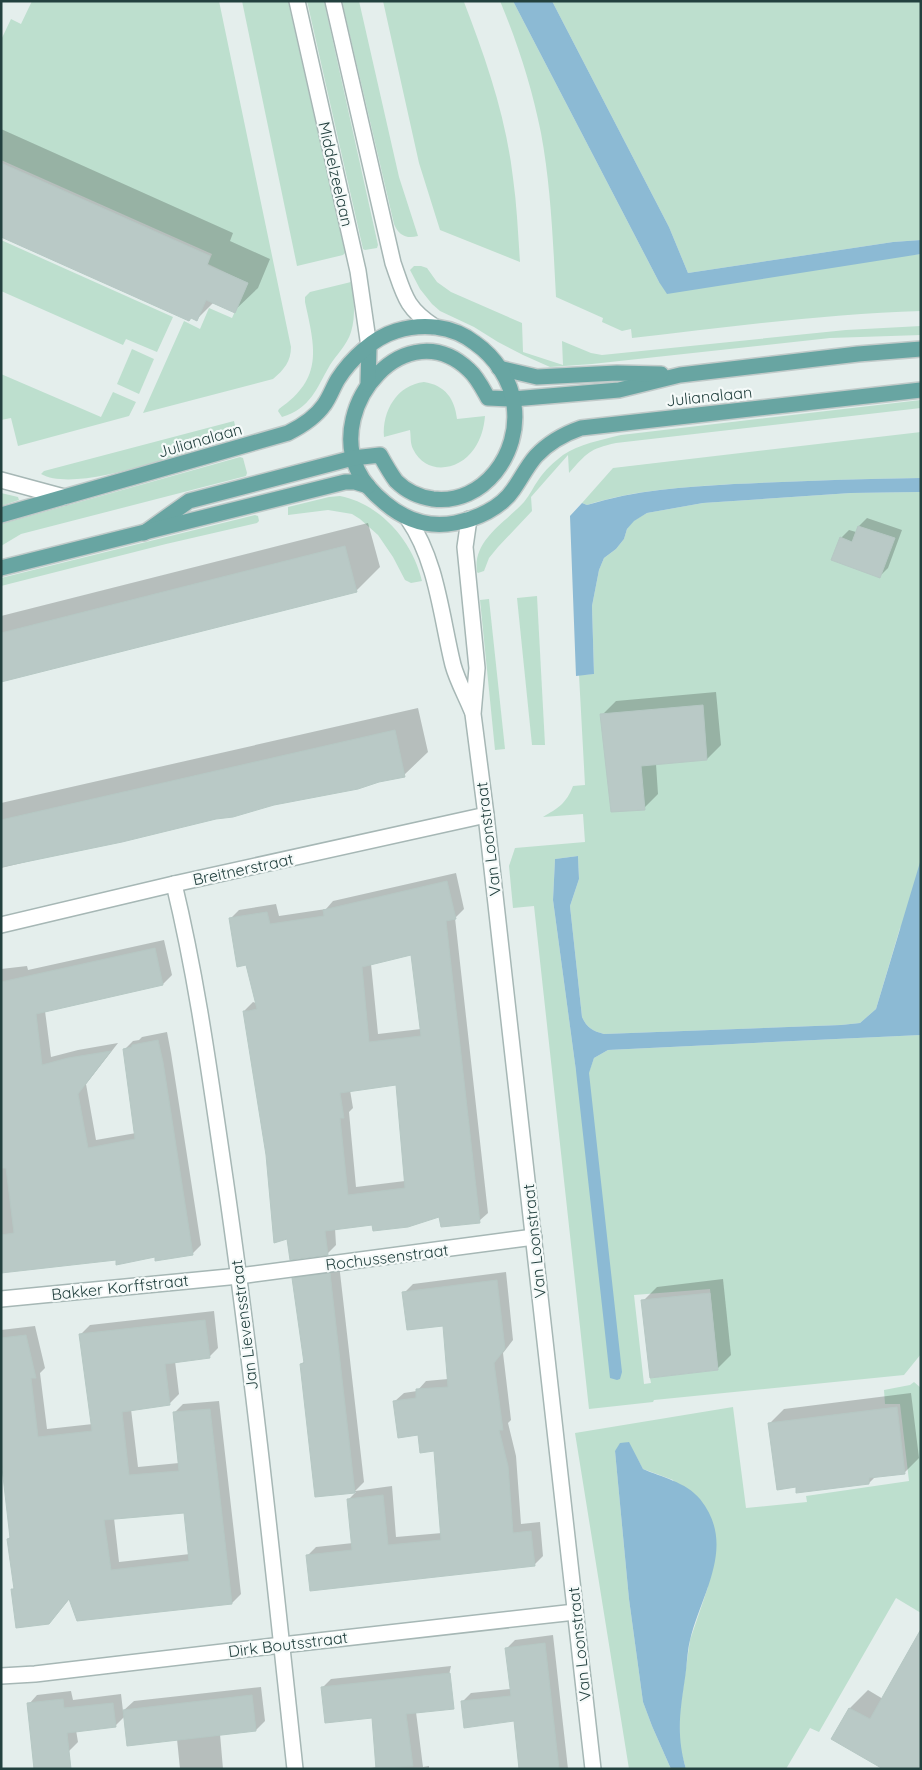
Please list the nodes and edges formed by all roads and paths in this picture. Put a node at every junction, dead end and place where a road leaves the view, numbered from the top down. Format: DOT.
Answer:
graph roads {
  1 [pos="297,1"];
  2 [pos="334,1"];
  3 [pos="435,327"];
  4 [pos="369,347"];
  5 [pos="921,349"];
  6 [pos="499,368"];
  7 [pos="680,375"];
  8 [pos="368,384"];
  9 [pos="921,390"];
  10 [pos="513,399"];
  11 [pos="353,458"];
  12 [pos="1,480"];
  13 [pos="484,485"];
  14 [pos="368,486"];
  15 [pos="64,498"];
  16 [pos="1,515"];
  17 [pos="408,519"];
  18 [pos="470,519"];
  19 [pos="144,533"];
  20 [pos="1,568"];
  21 [pos="473,714"];
  22 [pos="486,815"];
  23 [pos="174,884"];
  24 [pos="1,925"];
  25 [pos="534,1238"];
  26 [pos="239,1276"];
  27 [pos="1,1299"];
  28 [pos="575,1612"];
  29 [pos="282,1644"];
  30 [pos="1,1676"];
  31 [pos="295,1769"];
  32 [pos="593,1769"];
  1 -- 4 [label="street, Middelzeelaan"];
  2 -- 3 [label="street"];
  3 -- 4 [label="main road, Julianalaan"];
  3 -- 6 [label="main road, Julianalaan"];
  4 -- 8 [label="main road"];
  4 -- 15 [label="main road, Julianalaan"];
  5 -- 7 [label="main road, Julianalaan"];
  6 -- 7 [label="main road, Julianalaan"];
  6 -- 10 [label="main road, Julianalaan"];
  7 -- 10 [label="main road, Julianalaan"];
  8 -- 10 [label="main road"];
  8 -- 11 [label="main road"];
  9 -- 18 [label="main road, Julianalaan"];
  10 -- 13 [label="main road"];
  11 -- 13 [label="main road"];
  11 -- 14 [label="main road"];
  11 -- 19 [label="main road"];
  12 -- 15 [label="street"];
  13 -- 18 [label="main road"];
  14 -- 17 [label="main road"];
  14 -- 19 [label="main road"];
  15 -- 16 [label="main road, Julianalaan"];
  17 -- 18 [label="main road, Julianalaan"];
  17 -- 21 [label="street, Van Loonstraat"];
  18 -- 21 [label="street, Van Loonstraat"];
  19 -- 20 [label="main road"];
  21 -- 22 [label="street, Van Loonstraat"];
  22 -- 23 [label="street, Breitnerstraat"];
  22 -- 25 [label="street, Van Loonstraat"];
  23 -- 24 [label="street, Breitnerstraat"];
  23 -- 26 [label="street, Jan Lievensstraat"];
  25 -- 26 [label="street, Rochussenstraat"];
  25 -- 28 [label="street, Van Loonstraat"];
  26 -- 27 [label="street, Bakker Korffstraat"];
  26 -- 29 [label="street, Jan Lievensstraat"];
  28 -- 29 [label="street, Dirk Boutsstraat"];
  28 -- 32 [label="street, Van Loonstraat"];
  29 -- 30 [label="street, Dirk Boutsstraat"];
  29 -- 31 [label="street, Jan Lievensstraat"];
}
